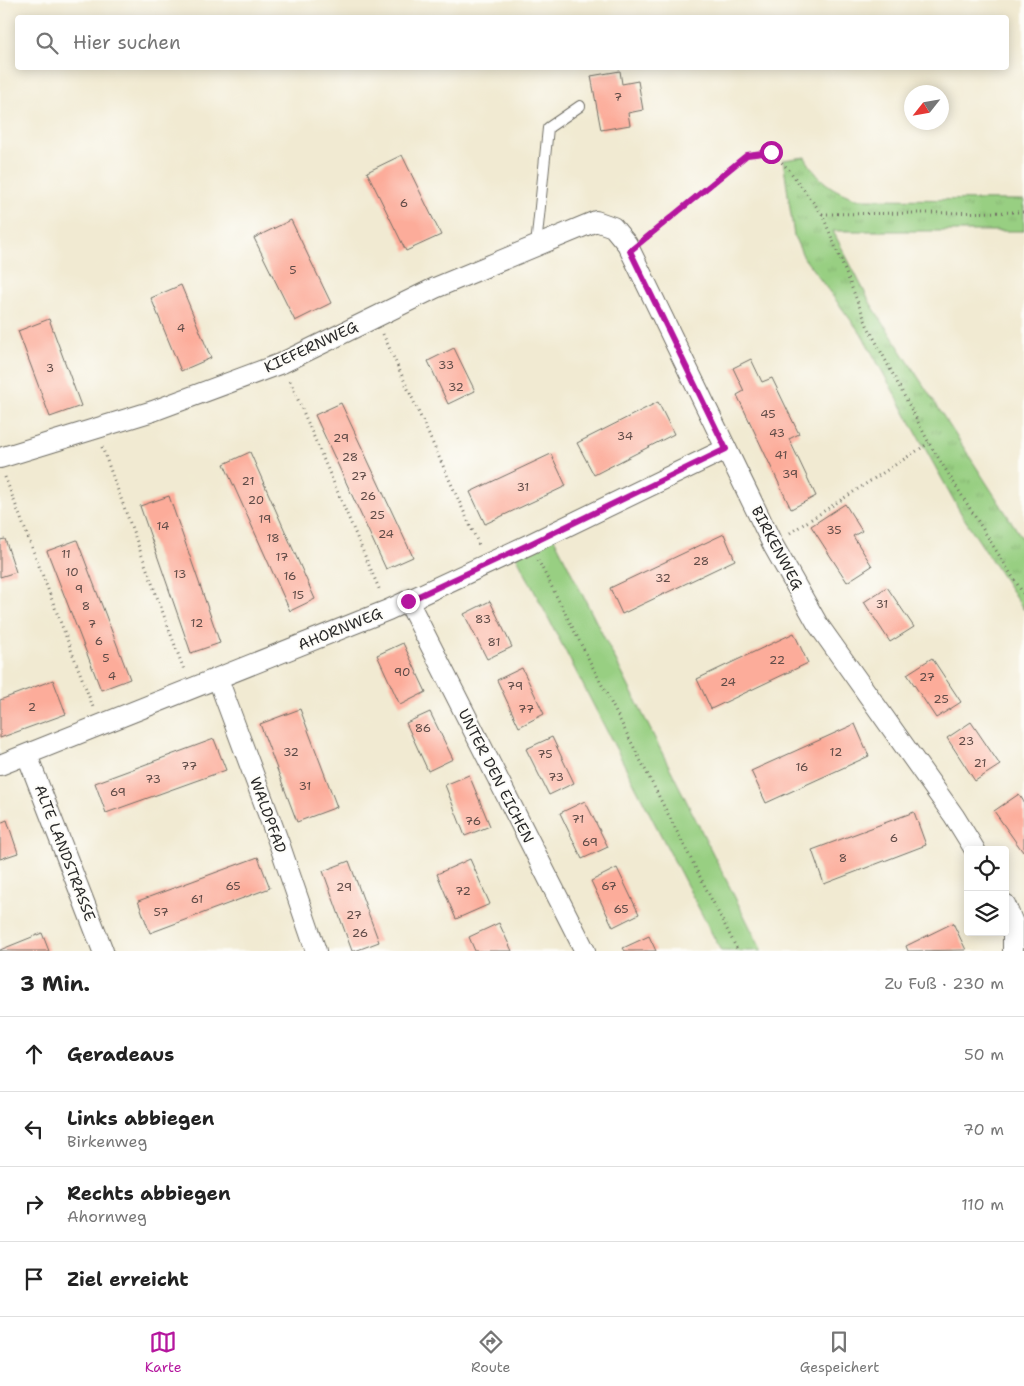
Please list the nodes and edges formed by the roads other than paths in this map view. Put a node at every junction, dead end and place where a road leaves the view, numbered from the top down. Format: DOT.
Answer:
graph roads {
  1 [pos="580,106"];
  2 [pos="613,227"];
  3 [pos="536,246"];
  4 [pos="726,449"];
  5 [pos="2,466"];
  6 [pos="408,601"];
  7 [pos="218,679"];
  8 [pos="27,755"];
  9 [pos="0,765"];
  10 [pos="973,846"];
  11 [pos="1009,915"];
  12 [pos="104,951"];
  13 [pos="316,951"];
  14 [pos="585,951"];
  15 [pos="1013,951"];
  1 -- 3 [label="lane"];
  2 -- 3 [label="street, KIEFERNWEG"];
  2 -- 4 [label="street, BIRKENWEG"];
  3 -- 5 [label="street, KIEFERNWEG"];
  4 -- 6 [label="street, AHORNWEG"];
  4 -- 10 [label="street, BIRKENWEG"];
  6 -- 7 [label="street, AHORNWEG"];
  6 -- 14 [label="street, UNTER DEN EICHEN"];
  7 -- 8 [label="street, AHORNWEG"];
  7 -- 13 [label="street, WALDPFAD"];
  8 -- 9 [label="street, AHORNWEG"];
  8 -- 12 [label="street, ALTE LANDSTRASSE"];
  11 -- 15 [label="street"];
}
